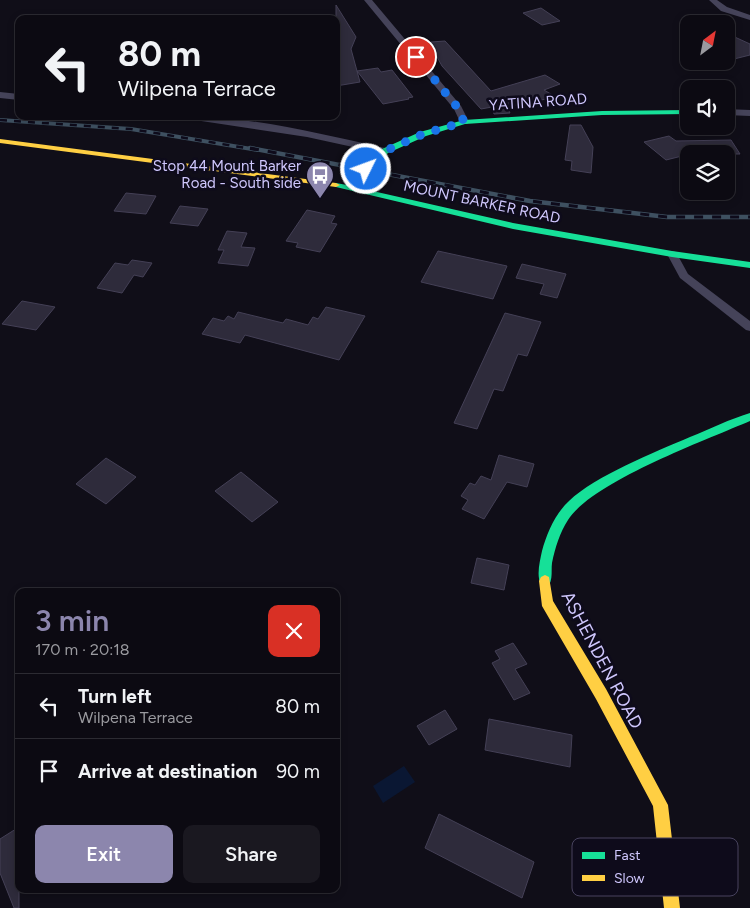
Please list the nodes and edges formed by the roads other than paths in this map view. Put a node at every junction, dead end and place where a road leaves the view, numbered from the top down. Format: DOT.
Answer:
graph roads {
  1 [pos="368,0"];
  2 [pos="712,0"];
  3 [pos="750,18"];
  4 [pos="0,95"];
  5 [pos="15,97"];
  6 [pos="680,112"];
  7 [pos="735,112"];
  8 [pos="750,113"];
  9 [pos="214,120"];
  10 [pos="464,122"];
  11 [pos="0,141"];
  12 [pos="385,151"];
  13 [pos="350,188"];
  14 [pos="672,254"];
  15 [pos="750,265"];
  16 [pos="750,327"];
  17 [pos="750,417"];
  18 [pos="664,838"];
  1 -- 10 [label="street"];
  2 -- 3 [label="street"];
  4 -- 5 [label="street"];
  6 -- 10 [label="street, YATINA ROAD"];
  7 -- 8 [label="street"];
  9 -- 12 [label="street"];
  10 -- 12 [label="street, YATINA ROAD"];
  11 -- 13 [label="street, MOUNT BARKER ROAD"];
  12 -- 13 [label="street, YATINA ROAD"];
  13 -- 14 [label="street, MOUNT BARKER ROAD"];
  14 -- 15 [label="street, MOUNT BARKER ROAD"];
  14 -- 16 [label="street"];
  17 -- 18 [label="street, ASHENDEN ROAD"];
}
